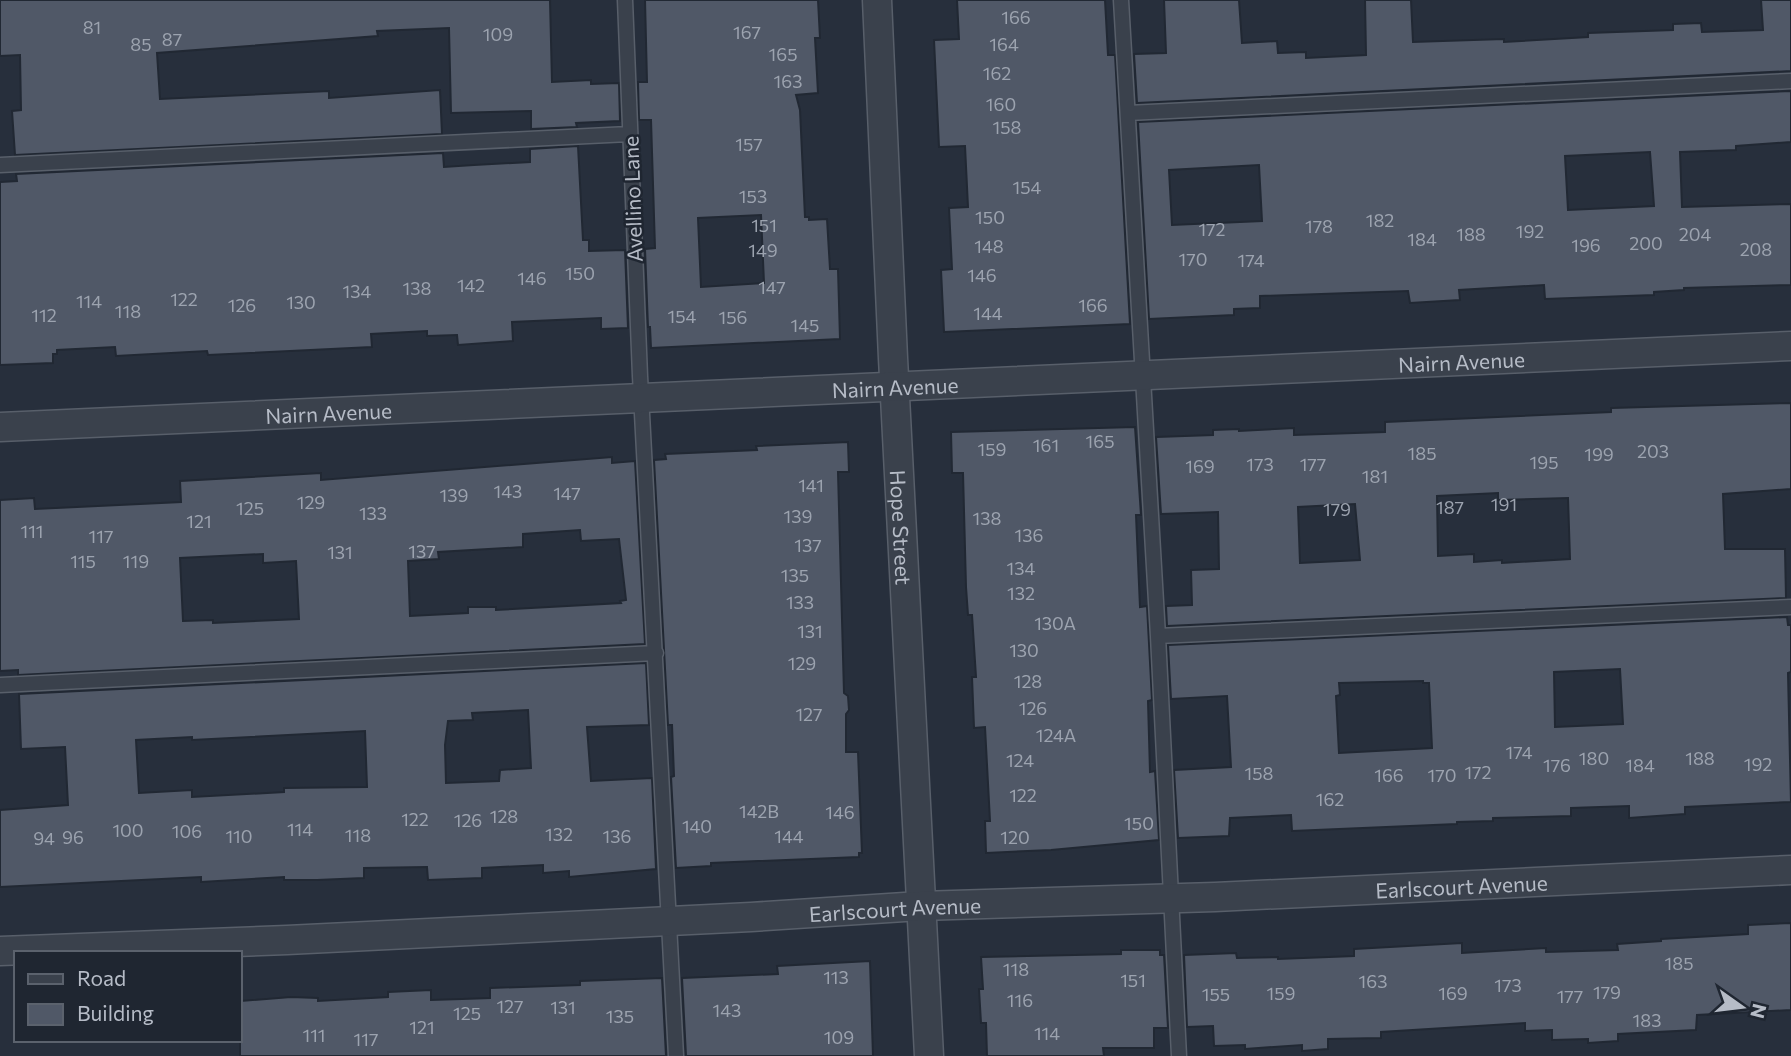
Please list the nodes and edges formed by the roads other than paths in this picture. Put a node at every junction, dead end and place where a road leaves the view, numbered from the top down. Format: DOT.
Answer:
graph roads {
  1 [pos="625,0"];
  2 [pos="877,0"];
  3 [pos="1121,0"];
  4 [pos="1791,81"];
  5 [pos="1128,113"];
  6 [pos="629,134"];
  7 [pos="0,165"];
  8 [pos="1791,346"];
  9 [pos="1143,376"];
  10 [pos="895,388"];
  11 [pos="641,398"];
  12 [pos="0,427"];
  13 [pos="1791,607"];
  14 [pos="1158,636"];
  15 [pos="656,653"];
  16 [pos="0,685"];
  17 [pos="1791,870"];
  18 [pos="1172,899"];
  19 [pos="920,906"];
  20 [pos="669,920"];
  21 [pos="0,951"];
  22 [pos="676,1056"];
  23 [pos="929,1056"];
  24 [pos="1179,1056"];
  1 -- 6 [label="lane, Avellino Lane"];
  2 -- 10 [label="street, Hope Street"];
  3 -- 5 [label="lane"];
  4 -- 5 [label="lane"];
  5 -- 9 [label="lane"];
  6 -- 7 [label="lane"];
  6 -- 11 [label="lane, Avellino Lane"];
  8 -- 9 [label="street, Nairn Avenue"];
  9 -- 10 [label="street, Nairn Avenue"];
  9 -- 14 [label="lane"];
  10 -- 11 [label="street, Nairn Avenue"];
  10 -- 19 [label="street, Hope Street"];
  11 -- 12 [label="street, Nairn Avenue"];
  11 -- 15 [label="lane, Avellino Lane"];
  13 -- 14 [label="lane"];
  14 -- 18 [label="lane"];
  15 -- 16 [label="lane"];
  15 -- 20 [label="lane, Avellino Lane"];
  17 -- 18 [label="street, Earlscourt Avenue"];
  18 -- 19 [label="street, Earlscourt Avenue"];
  18 -- 24 [label="lane"];
  19 -- 20 [label="street, Earlscourt Avenue"];
  19 -- 23 [label="street, Hope Street"];
  20 -- 21 [label="street, Earlscourt Avenue"];
  20 -- 22 [label="lane, Avellino Lane"];
}
